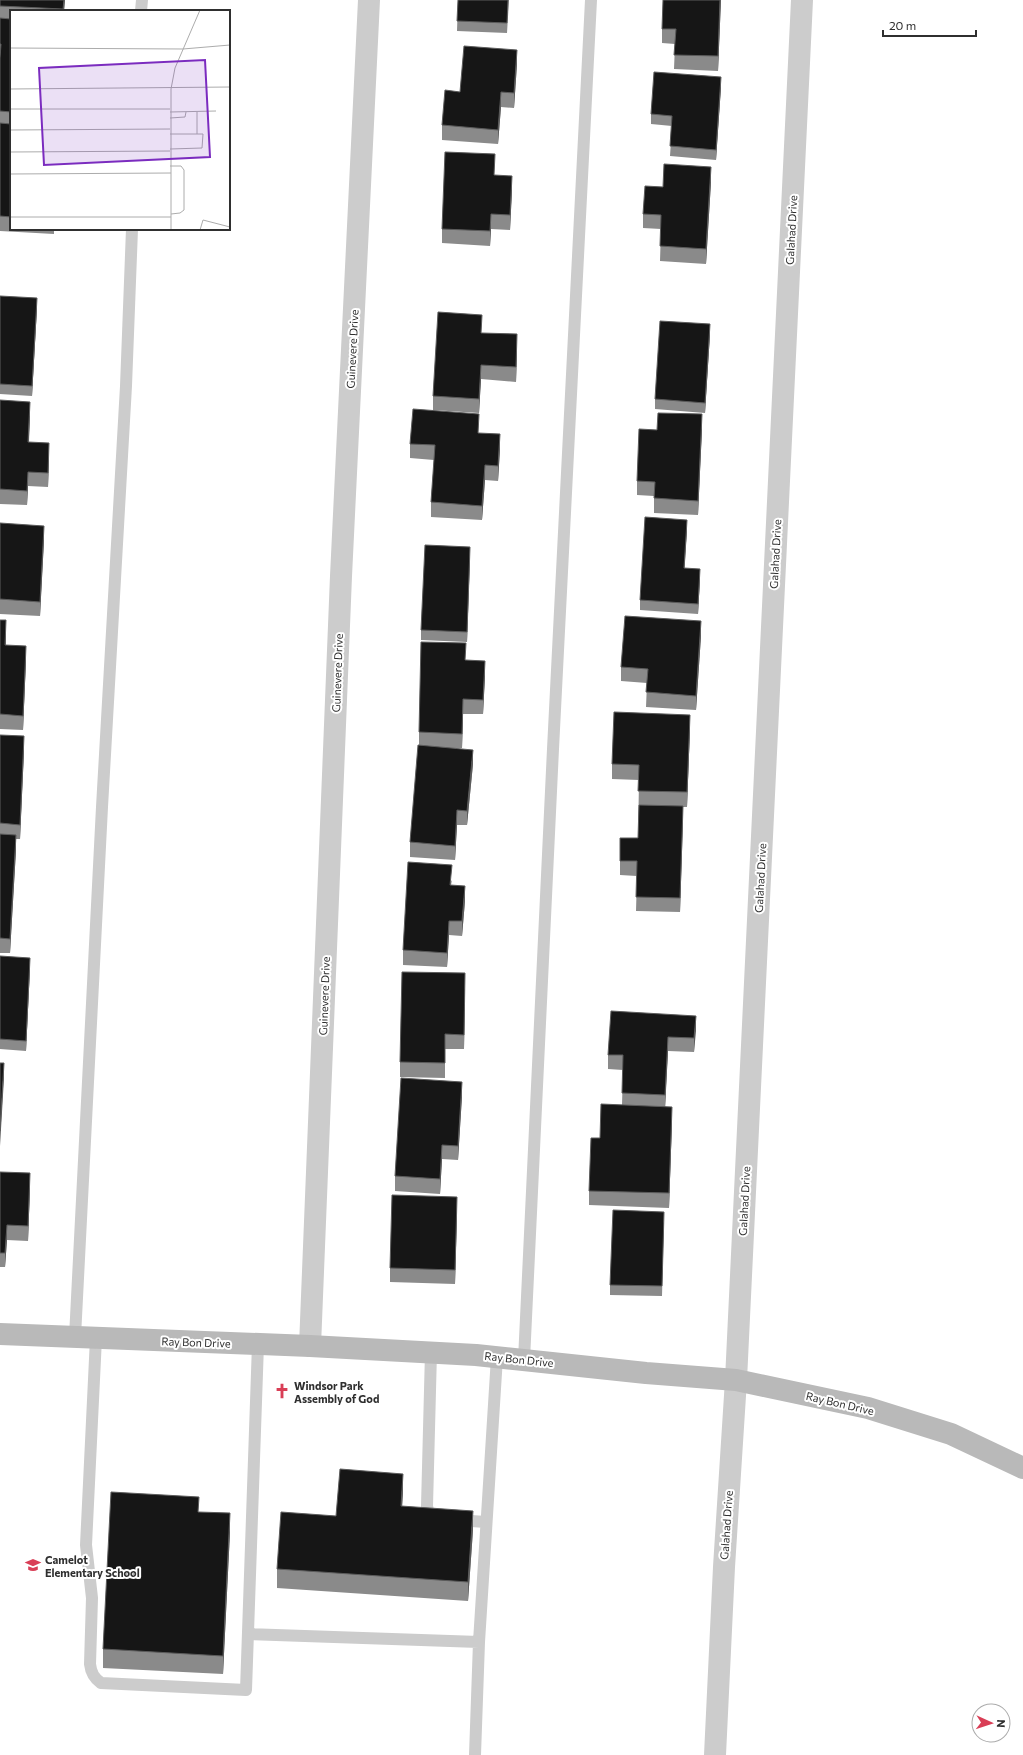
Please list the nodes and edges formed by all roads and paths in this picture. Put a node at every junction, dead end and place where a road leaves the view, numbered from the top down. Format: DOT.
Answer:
graph roads {
  1 [pos="142,0"];
  2 [pos="369,0"];
  3 [pos="591,0"];
  4 [pos="802,0"];
  5 [pos="141,10"];
  6 [pos="132,230"];
  7 [pos="0,1334"];
  8 [pos="86,1337"];
  9 [pos="258,1344"];
  10 [pos="310,1346"];
  11 [pos="431,1352"];
  12 [pos="497,1357"];
  13 [pos="524,1360"];
  14 [pos="736,1380"];
  15 [pos="1023,1468"];
  16 [pos="486,1522"];
  17 [pos="249,1634"];
  18 [pos="478,1642"];
  19 [pos="475,1755"];
  20 [pos="715,1755"];
  1 -- 5 [label="lane"];
  2 -- 10 [label="street, Guinevere Drive"];
  3 -- 13 [label="lane"];
  4 -- 14 [label="street, Galahad Drive"];
  6 -- 8 [label="lane"];
  7 -- 8 [label="street, Ray Bon Drive"];
  8 -- 9 [label="street, Ray Bon Drive"];
  8 -- 17 [label="lane"];
  9 -- 10 [label="street, Ray Bon Drive"];
  9 -- 17 [label="lane"];
  10 -- 11 [label="street, Ray Bon Drive"];
  11 -- 12 [label="street, Ray Bon Drive"];
  11 -- 16 [label="lane"];
  12 -- 13 [label="street, Ray Bon Drive"];
  12 -- 16 [label="lane"];
  13 -- 14 [label="street, Ray Bon Drive"];
  14 -- 15 [label="street, Ray Bon Drive"];
  14 -- 20 [label="street, Galahad Drive"];
  16 -- 18 [label="lane"];
  17 -- 18 [label="lane"];
  18 -- 19 [label="lane"];
}
